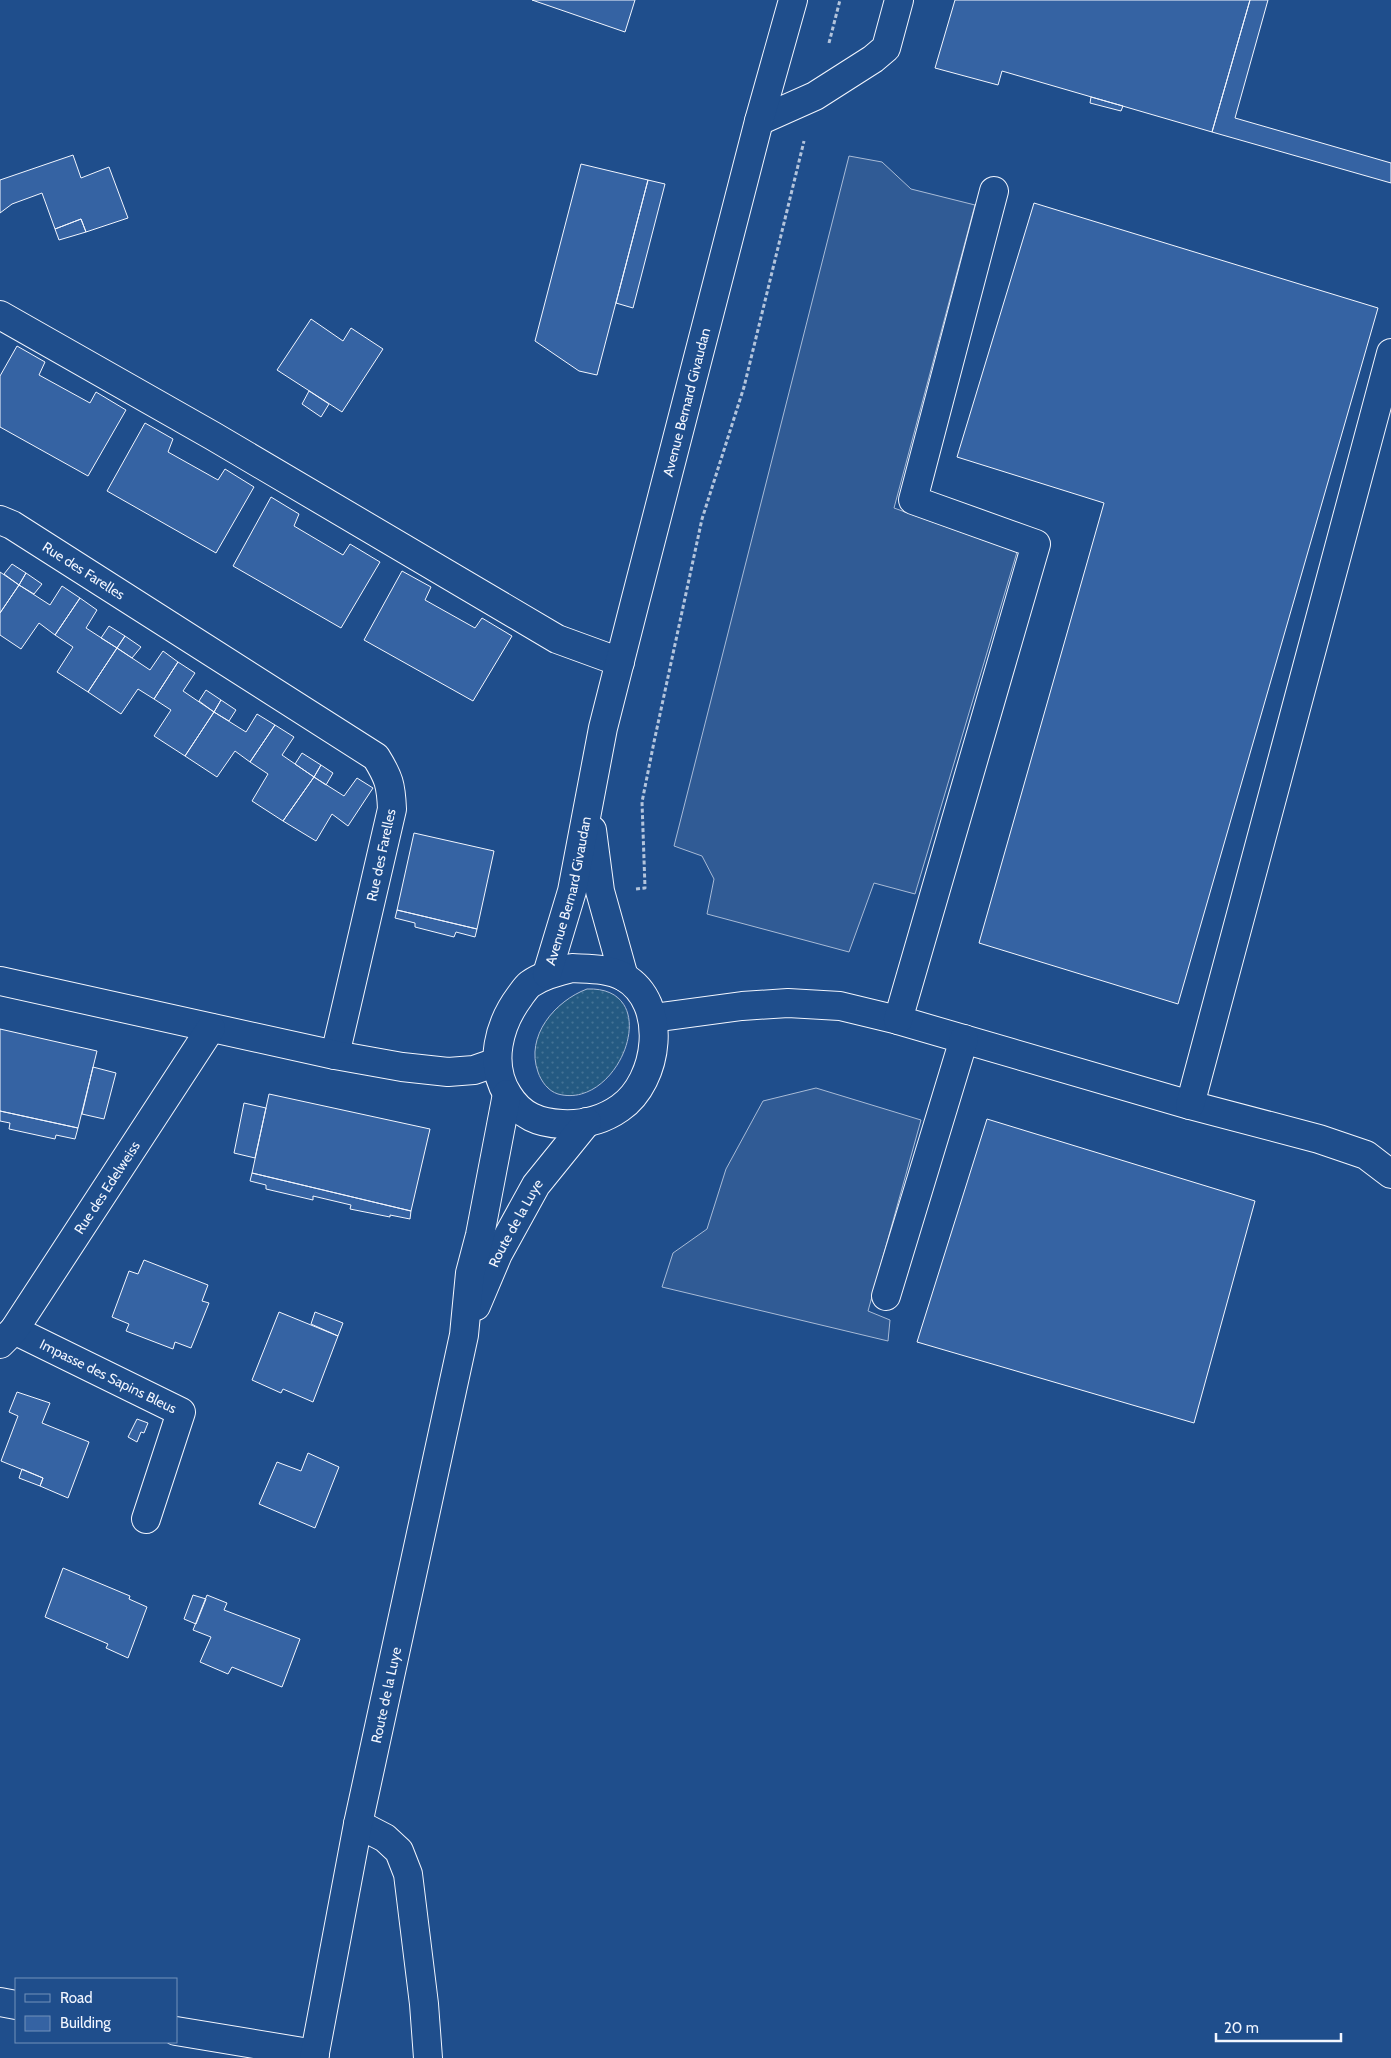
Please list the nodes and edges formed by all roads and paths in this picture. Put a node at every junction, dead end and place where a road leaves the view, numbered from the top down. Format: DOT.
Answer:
graph roads {
  1 [pos="793,0"];
  2 [pos="840,0"];
  3 [pos="899,0"];
  4 [pos="815,96"];
  5 [pos="759,121"];
  6 [pos="994,191"];
  7 [pos="0,315"];
  8 [pos="1391,353"];
  9 [pos="0,520"];
  10 [pos="620,662"];
  11 [pos="589,807"];
  12 [pos="645,888"];
  13 [pos="546,974"];
  14 [pos="624,977"];
  15 [pos="0,981"];
  16 [pos="653,1018"];
  17 [pos="898,1020"];
  18 [pos="211,1028"];
  19 [pos="964,1039"];
  20 [pos="335,1055"];
  21 [pos="497,1062"];
  22 [pos="507,1094"];
  23 [pos="1190,1105"];
  24 [pos="587,1122"];
  25 [pos="1391,1174"];
  26 [pos="886,1296"];
  27 [pos="464,1335"];
  28 [pos="7,1337"];
  29 [pos="146,1519"];
  30 [pos="358,1824"];
  31 [pos="0,2002"];
  32 [pos="15,2005"];
  33 [pos="178,2031"];
  34 [pos="315,2056"];
  35 [pos="428,2058"];
  1 -- 5 [label="street, Avenue Bernard Givaudan"];
  2 -- 4 [label="path"];
  3 -- 4 [label="street"];
  4 -- 5 [label="street"];
  4 -- 12 [label="path"];
  5 -- 10 [label="street, Avenue Bernard Givaudan"];
  6 -- 17 [label="street"];
  7 -- 10 [label="street"];
  8 -- 23 [label="street"];
  9 -- 20 [label="street, Rue des Farelles"];
  10 -- 11 [label="street, Avenue Bernard Givaudan"];
  11 -- 13 [label="street, Avenue Bernard Givaudan"];
  11 -- 14 [label="street, Avenue Bernard Givaudan"];
  13 -- 14 [label="street"];
  13 -- 21 [label="street"];
  14 -- 16 [label="street"];
  15 -- 18 [label="street"];
  16 -- 17 [label="street"];
  16 -- 24 [label="street"];
  17 -- 19 [label="street"];
  18 -- 20 [label="street"];
  18 -- 28 [label="street, Rue des Edelweiss"];
  19 -- 23 [label="street"];
  19 -- 26 [label="street"];
  20 -- 21 [label="street"];
  21 -- 22 [label="street"];
  22 -- 24 [label="street"];
  22 -- 27 [label="street, Route de la Luye"];
  23 -- 25 [label="street"];
  24 -- 27 [label="street, Route de la Luye"];
  27 -- 30 [label="street, Route de la Luye"];
  28 -- 29 [label="street, Impasse des Sapins Bleus"];
  30 -- 34 [label="street, Route de la Luye"];
  30 -- 35 [label="street"];
  31 -- 32 [label="street"];
  33 -- 34 [label="street"];
}
